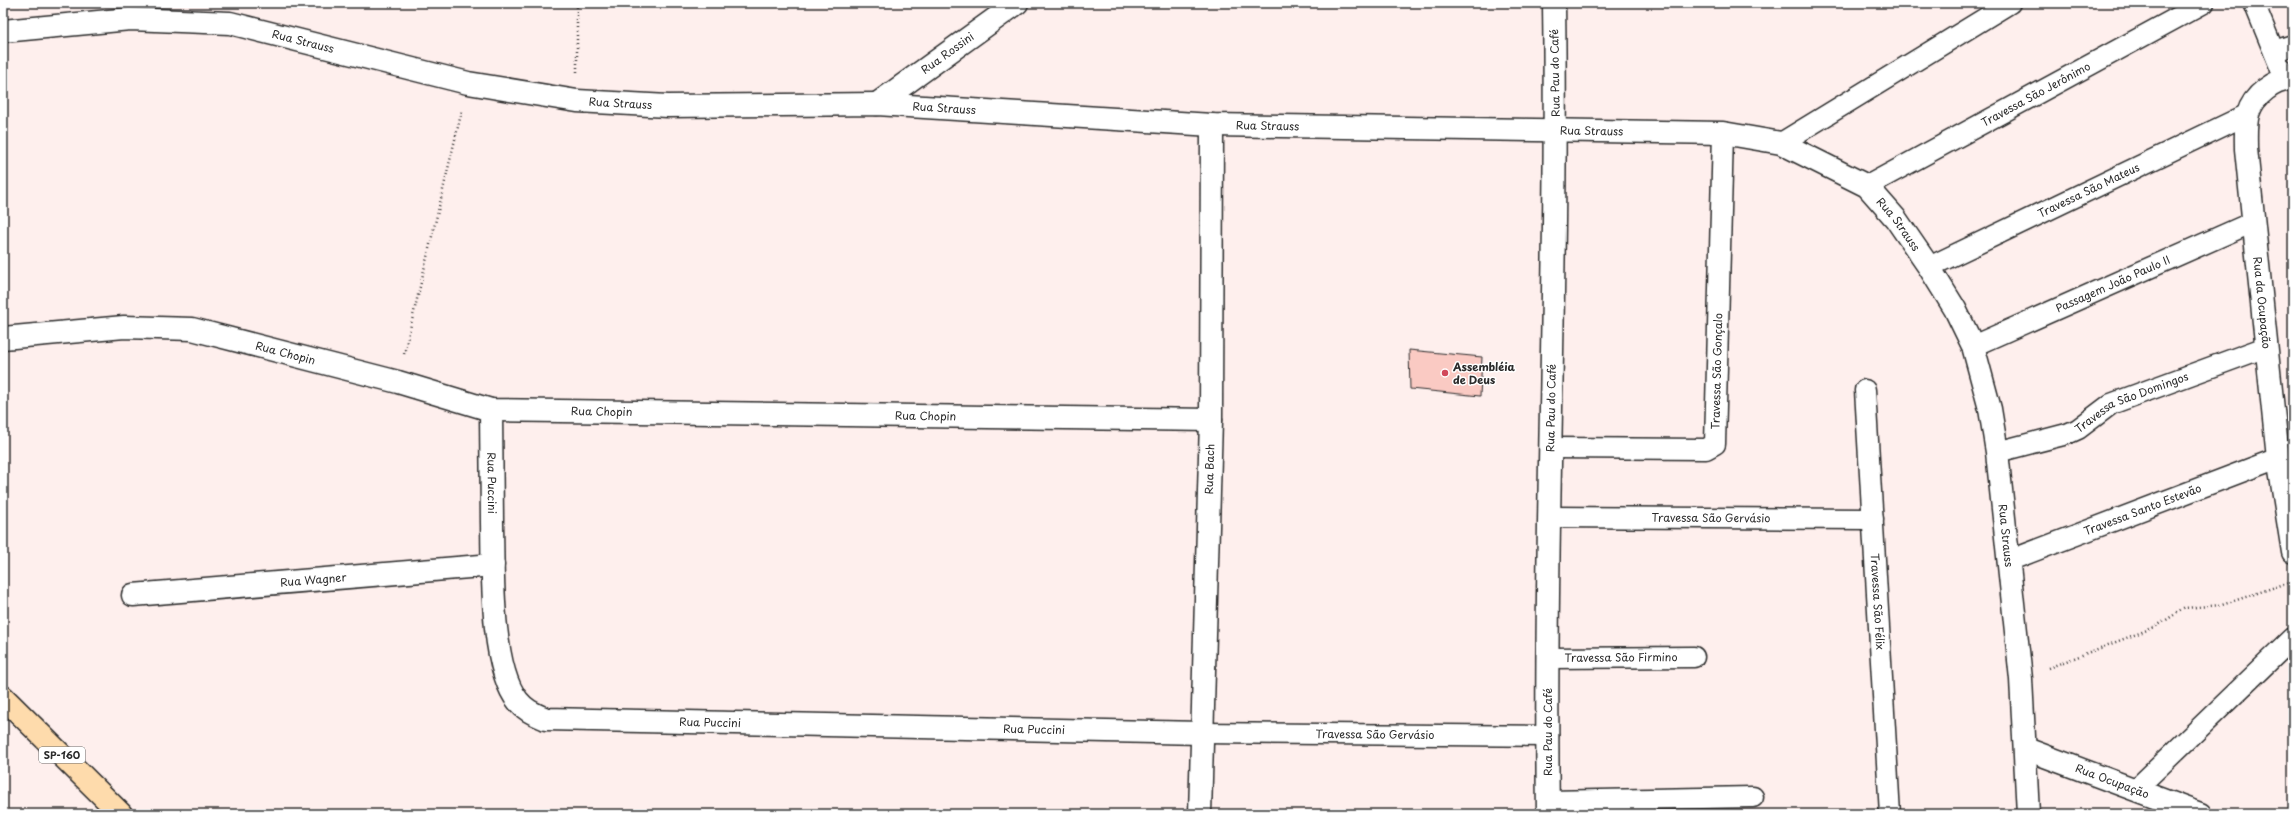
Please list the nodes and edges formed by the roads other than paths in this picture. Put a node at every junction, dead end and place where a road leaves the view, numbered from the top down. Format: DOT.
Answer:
graph roads {
  1 [pos="1017,3"];
  2 [pos="1554,3"];
  3 [pos="2010,3"];
  4 [pos="2204,3"];
  5 [pos="2254,3"];
  6 [pos="3,30"];
  7 [pos="2293,45"];
  8 [pos="2274,51"];
  9 [pos="2289,79"];
  10 [pos="878,104"];
  11 [pos="2248,114"];
  12 [pos="1212,125"];
  13 [pos="1556,131"];
  14 [pos="1723,133"];
  15 [pos="1781,143"];
  16 [pos="1867,186"];
  17 [pos="2253,222"];
  18 [pos="1929,268"];
  19 [pos="3,338"];
  20 [pos="1973,346"];
  21 [pos="2266,347"];
  22 [pos="1865,390"];
  23 [pos="491,410"];
  24 [pos="1211,420"];
  25 [pos="1551,448"];
  26 [pos="1997,452"];
  27 [pos="2278,458"];
  28 [pos="1549,517"];
  29 [pos="1873,519"];
  30 [pos="2293,552"];
  31 [pos="2008,561"];
  32 [pos="493,565"];
  33 [pos="133,596"];
  34 [pos="2293,638"];
  35 [pos="1694,657"];
  36 [pos="1548,658"];
  37 [pos="3,697"];
  38 [pos="1202,733"];
  39 [pos="1548,736"];
  40 [pos="2026,748"];
  41 [pos="2136,789"];
  42 [pos="1753,797"];
  43 [pos="1548,807"];
  44 [pos="121,814"];
  45 [pos="1200,814"];
  46 [pos="1890,814"];
  47 [pos="2028,814"];
  48 [pos="2200,814"];
  1 -- 10 [label="street, Rua Rossini"];
  2 -- 13 [label="street, Rua Pau do Café"];
  3 -- 15 [label="lane"];
  4 -- 16 [label="lane, Travessa São Jerônimo"];
  5 -- 8 [label="lane"];
  6 -- 10 [label="street, Rua Strauss"];
  7 -- 8 [label="lane"];
  8 -- 9 [label="lane"];
  9 -- 11 [label="street, Rua da Ocupação"];
  10 -- 12 [label="street, Rua Strauss"];
  11 -- 17 [label="street, Rua da Ocupação"];
  11 -- 18 [label="lane, Travessa São Mateus"];
  12 -- 13 [label="street, Rua Strauss"];
  12 -- 24 [label="street, Rua Bach"];
  13 -- 14 [label="street, Rua Strauss"];
  13 -- 25 [label="street, Rua Pau do Café"];
  14 -- 15 [label="street, Rua Strauss"];
  14 -- 25 [label="lane, Travessa São Gonçalo"];
  15 -- 16 [label="street, Rua Strauss"];
  16 -- 18 [label="street, Rua Strauss"];
  17 -- 20 [label="lane, Passagem João Paulo II"];
  17 -- 21 [label="street, Rua da Ocupação"];
  18 -- 20 [label="street, Rua Strauss"];
  19 -- 23 [label="street, Rua Chopin"];
  20 -- 26 [label="street, Rua Strauss"];
  21 -- 26 [label="lane, Travessa São Domingos"];
  21 -- 27 [label="street, Rua da Ocupação"];
  22 -- 29 [label="lane, Travessa São Félix"];
  23 -- 24 [label="street, Rua Chopin"];
  23 -- 32 [label="street, Rua Puccini"];
  24 -- 38 [label="street, Rua Bach"];
  25 -- 28 [label="street, Rua Pau do Café"];
  26 -- 31 [label="street, Rua Strauss"];
  27 -- 30 [label="street, Rua da Ocupação"];
  27 -- 31 [label="lane, Travessa Santo Estevão"];
  28 -- 29 [label="lane, Travessa São Gervásio"];
  28 -- 36 [label="street, Rua Pau do Café"];
  29 -- 46 [label="lane, Travessa São Félix"];
  31 -- 40 [label="street, Rua Strauss"];
  32 -- 33 [label="street, Rua Wagner"];
  32 -- 38 [label="street, Rua Puccini"];
  34 -- 41 [label="lane"];
  35 -- 36 [label="lane, Travessa São Firmino"];
  36 -- 39 [label="street, Rua Pau do Café"];
  37 -- 44 [label="highway, SP-160"];
  38 -- 39 [label="lane, Travessa São Gervásio"];
  38 -- 45 [label="street, Rua Bach"];
  39 -- 43 [label="street, Rua Pau do Café"];
  40 -- 41 [label="street, Rua Ocupação"];
  40 -- 47 [label="street, Rua Strauss"];
  41 -- 48 [label="street, Rua Ocupação"];
  42 -- 43 [label="lane"];
}
